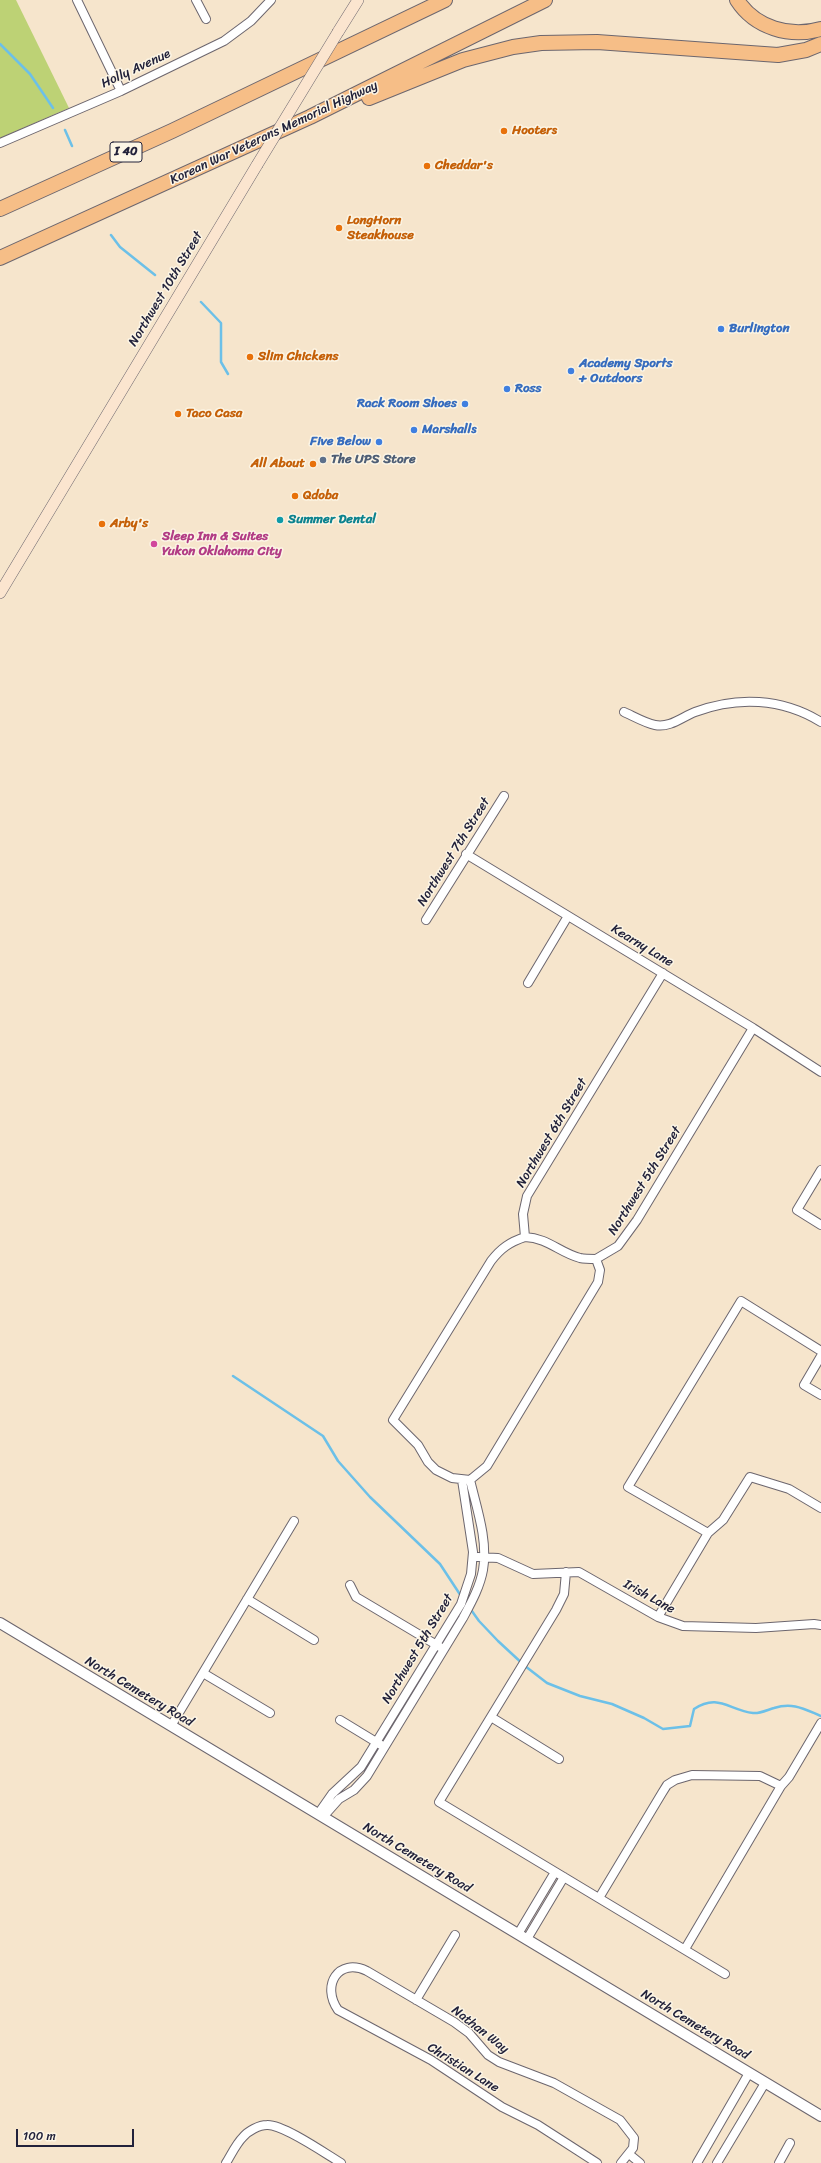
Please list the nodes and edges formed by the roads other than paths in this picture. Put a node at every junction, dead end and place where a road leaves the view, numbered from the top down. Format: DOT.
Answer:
graph roads {
  1 [pos="77,0"];
  2 [pos="196,0"];
  3 [pos="271,0"];
  4 [pos="358,0"];
  5 [pos="445,0"];
  6 [pos="545,0"];
  7 [pos="737,0"];
  8 [pos="206,19"];
  9 [pos="821,29"];
  10 [pos="821,44"];
  11 [pos="121,90"];
  12 [pos="310,117"];
  13 [pos="0,143"];
  14 [pos="0,209"];
  15 [pos="0,258"];
  16 [pos="0,593"];
  17 [pos="624,712"];
  18 [pos="821,722"];
  19 [pos="504,796"];
  20 [pos="466,854"];
  21 [pos="568,916"];
  22 [pos="426,920"];
  23 [pos="663,973"];
  24 [pos="528,982"];
  25 [pos="753,1028"];
  26 [pos="821,1072"];
  27 [pos="821,1170"];
  28 [pos="821,1225"];
  29 [pos="525,1237"];
  30 [pos="596,1259"];
  31 [pos="821,1351"];
  32 [pos="821,1356"];
  33 [pos="821,1395"];
  34 [pos="466,1480"];
  35 [pos="821,1508"];
  36 [pos="294,1521"];
  37 [pos="708,1533"];
  38 [pos="483,1557"];
  39 [pos="473,1558"];
  40 [pos="566,1572"];
  41 [pos="350,1585"];
  42 [pos="247,1599"];
  43 [pos="658,1617"];
  44 [pos="0,1623"];
  45 [pos="821,1625"];
  46 [pos="314,1640"];
  47 [pos="436,1645"];
  48 [pos="444,1650"];
  49 [pos="203,1673"];
  50 [pos="270,1713"];
  51 [pos="491,1717"];
  52 [pos="340,1720"];
  53 [pos="821,1723"];
  54 [pos="171,1726"];
  55 [pos="377,1742"];
  56 [pos="385,1747"];
  57 [pos="559,1759"];
  58 [pos="781,1786"];
  59 [pos="321,1816"];
  60 [pos="555,1872"];
  61 [pos="564,1877"];
  62 [pos="599,1898"];
  63 [pos="518,1934"];
  64 [pos="455,1935"];
  65 [pos="527,1939"];
  66 [pos="684,1949"];
  67 [pos="725,1974"];
  68 [pos="332,1984"];
  69 [pos="416,2000"];
  70 [pos="749,2073"];
  71 [pos="765,2083"];
  72 [pos="821,2116"];
  73 [pos="790,2143"];
  74 [pos="630,2154"];
  75 [pos="623,2162"];
  76 [pos="226,2163"];
  77 [pos="341,2163"];
  78 [pos="597,2163"];
  79 [pos="640,2163"];
  80 [pos="697,2163"];
  81 [pos="717,2163"];
  82 [pos="779,2163"];
  1 -- 11 [label="street"];
  2 -- 8 [label="street"];
  3 -- 11 [label="street, Holly Avenue"];
  4 -- 16 [label="main road, Northwest 10th Street, bridge"];
  5 -- 14 [label="highway, I 40"];
  6 -- 12 [label="highway, Korean War Veterans Memorial Highway"];
  7 -- 9 [label="highway"];
  10 -- 12 [label="highway"];
  11 -- 13 [label="street, Holly Avenue"];
  12 -- 15 [label="highway, Korean War Veterans Memorial Highway"];
  17 -- 18 [label="street"];
  19 -- 20 [label="street, Northwest 7th Street"];
  20 -- 21 [label="street, Kearny Lane"];
  20 -- 22 [label="street, Northwest 7th Street"];
  21 -- 23 [label="street, Kearny Lane"];
  21 -- 24 [label="street"];
  23 -- 25 [label="street, Kearny Lane"];
  23 -- 29 [label="street, Northwest 6th Street"];
  25 -- 26 [label="street, Kearny Lane"];
  25 -- 30 [label="street, Northwest 5th Street"];
  27 -- 28 [label="street"];
  29 -- 30 [label="street"];
  29 -- 34 [label="street"];
  30 -- 34 [label="street"];
  31 -- 37 [label="street"];
  32 -- 33 [label="street"];
  34 -- 38 [label="street, Northwest 5th Street"];
  34 -- 39 [label="street, Northwest 5th Street"];
  35 -- 37 [label="street"];
  36 -- 42 [label="street"];
  37 -- 43 [label="street"];
  38 -- 39 [label="street, Irish Lane"];
  38 -- 40 [label="street, Irish Lane"];
  38 -- 48 [label="street, Northwest 5th Street"];
  39 -- 47 [label="street, Northwest 5th Street"];
  40 -- 43 [label="street, Irish Lane"];
  40 -- 51 [label="street"];
  41 -- 47 [label="street"];
  42 -- 46 [label="street"];
  42 -- 49 [label="street"];
  43 -- 45 [label="street, Irish Lane"];
  44 -- 54 [label="street, North Cemetery Road"];
  47 -- 48 [label="street"];
  47 -- 55 [label="street, Northwest 5th Street"];
  48 -- 56 [label="street, Northwest 5th Street"];
  49 -- 50 [label="street"];
  49 -- 54 [label="street"];
  51 -- 57 [label="street"];
  51 -- 60 [label="street"];
  52 -- 55 [label="street"];
  53 -- 58 [label="street"];
  54 -- 59 [label="street, North Cemetery Road"];
  55 -- 56 [label="street"];
  55 -- 59 [label="street, Northwest 5th Street"];
  56 -- 59 [label="street, Northwest 5th Street"];
  58 -- 62 [label="street"];
  58 -- 66 [label="street"];
  59 -- 63 [label="street, North Cemetery Road"];
  60 -- 61 [label="street"];
  60 -- 63 [label="street"];
  61 -- 62 [label="street"];
  61 -- 65 [label="street"];
  62 -- 66 [label="street"];
  63 -- 65 [label="street, North Cemetery Road"];
  64 -- 69 [label="street"];
  65 -- 70 [label="street, North Cemetery Road"];
  66 -- 67 [label="street"];
  68 -- 69 [label="street, Nathan Way"];
  68 -- 78 [label="street, Christian Lane"];
  69 -- 74 [label="street, Nathan Way"];
  70 -- 71 [label="street, North Cemetery Road"];
  70 -- 80 [label="street"];
  71 -- 72 [label="street, North Cemetery Road"];
  71 -- 81 [label="street"];
  73 -- 82 [label="street"];
  74 -- 75 [label="street"];
  74 -- 79 [label="street"];
  76 -- 77 [label="street"];
}
